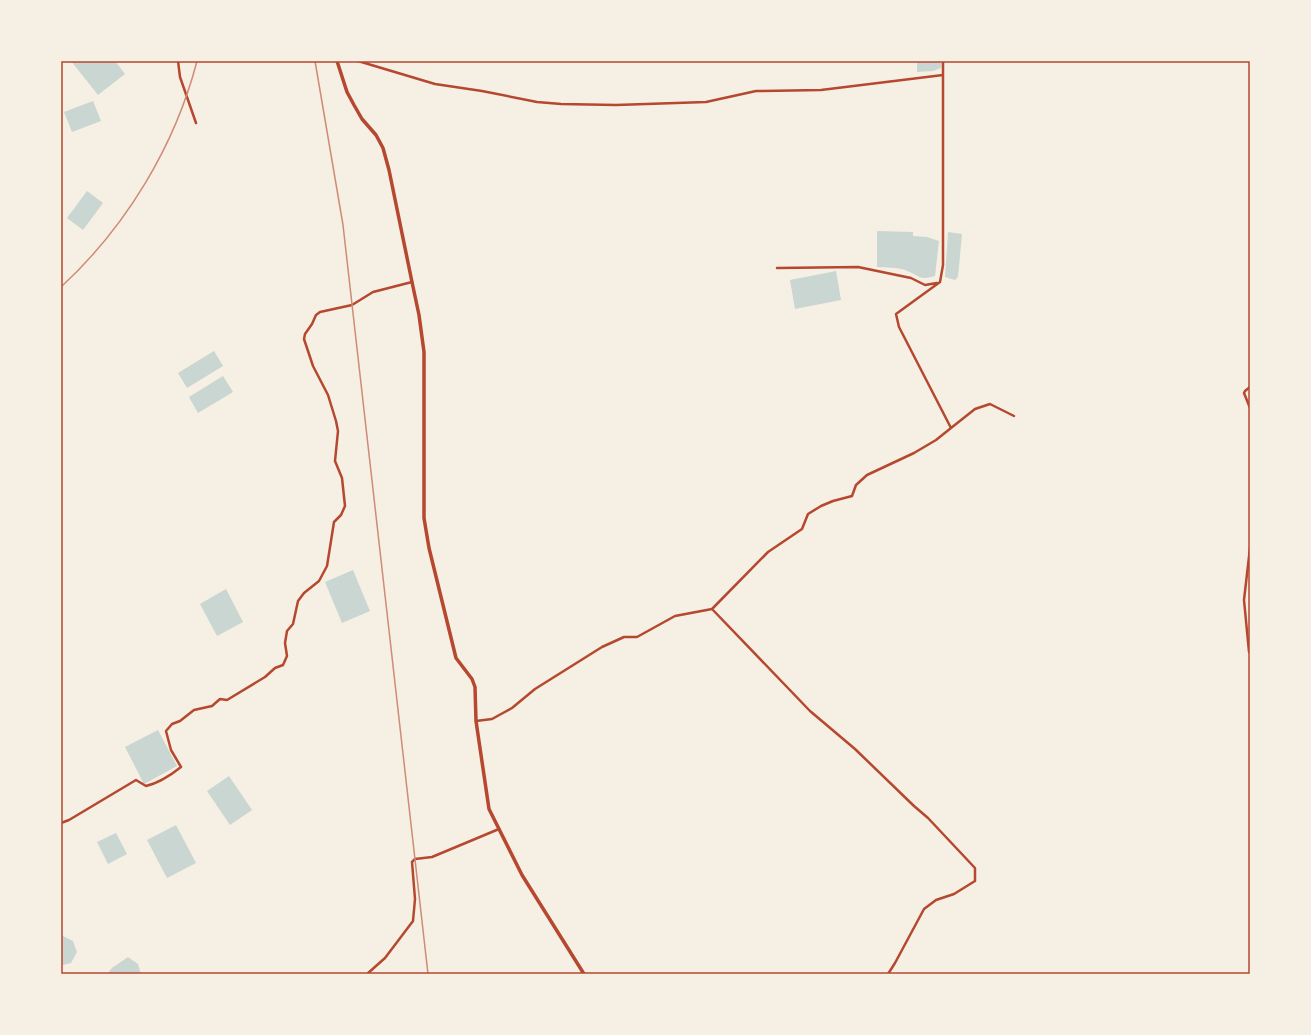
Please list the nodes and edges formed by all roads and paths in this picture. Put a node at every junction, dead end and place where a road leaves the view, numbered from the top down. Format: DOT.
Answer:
graph roads {
  1 [pos="178,61"];
  2 [pos="337,61"];
  3 [pos="358,61"];
  4 [pos="943,61"];
  5 [pos="943,75"];
  6 [pos="196,122"];
  7 [pos="777,268"];
  8 [pos="412,282"];
  9 [pos="940,282"];
  10 [pos="1250,387"];
  11 [pos="1250,408"];
  12 [pos="1014,416"];
  13 [pos="952,428"];
  14 [pos="1250,548"];
  15 [pos="712,610"];
  16 [pos="1249,652"];
  17 [pos="476,721"];
  18 [pos="61,824"];
  19 [pos="499,829"];
  20 [pos="367,974"];
  21 [pos="584,974"];
  22 [pos="888,974"];
  1 -- 6 [label="street"];
  2 -- 8 [label="main road"];
  3 -- 5 [label="street"];
  4 -- 5 [label="street"];
  5 -- 9 [label="street"];
  7 -- 9 [label="street"];
  8 -- 17 [label="main road"];
  8 -- 18 [label="street"];
  9 -- 13 [label="street"];
  10 -- 11 [label="street"];
  12 -- 13 [label="street"];
  13 -- 15 [label="street"];
  14 -- 16 [label="street"];
  15 -- 17 [label="street"];
  15 -- 22 [label="street"];
  17 -- 19 [label="main road"];
  19 -- 20 [label="street"];
  19 -- 21 [label="main road"];
}
